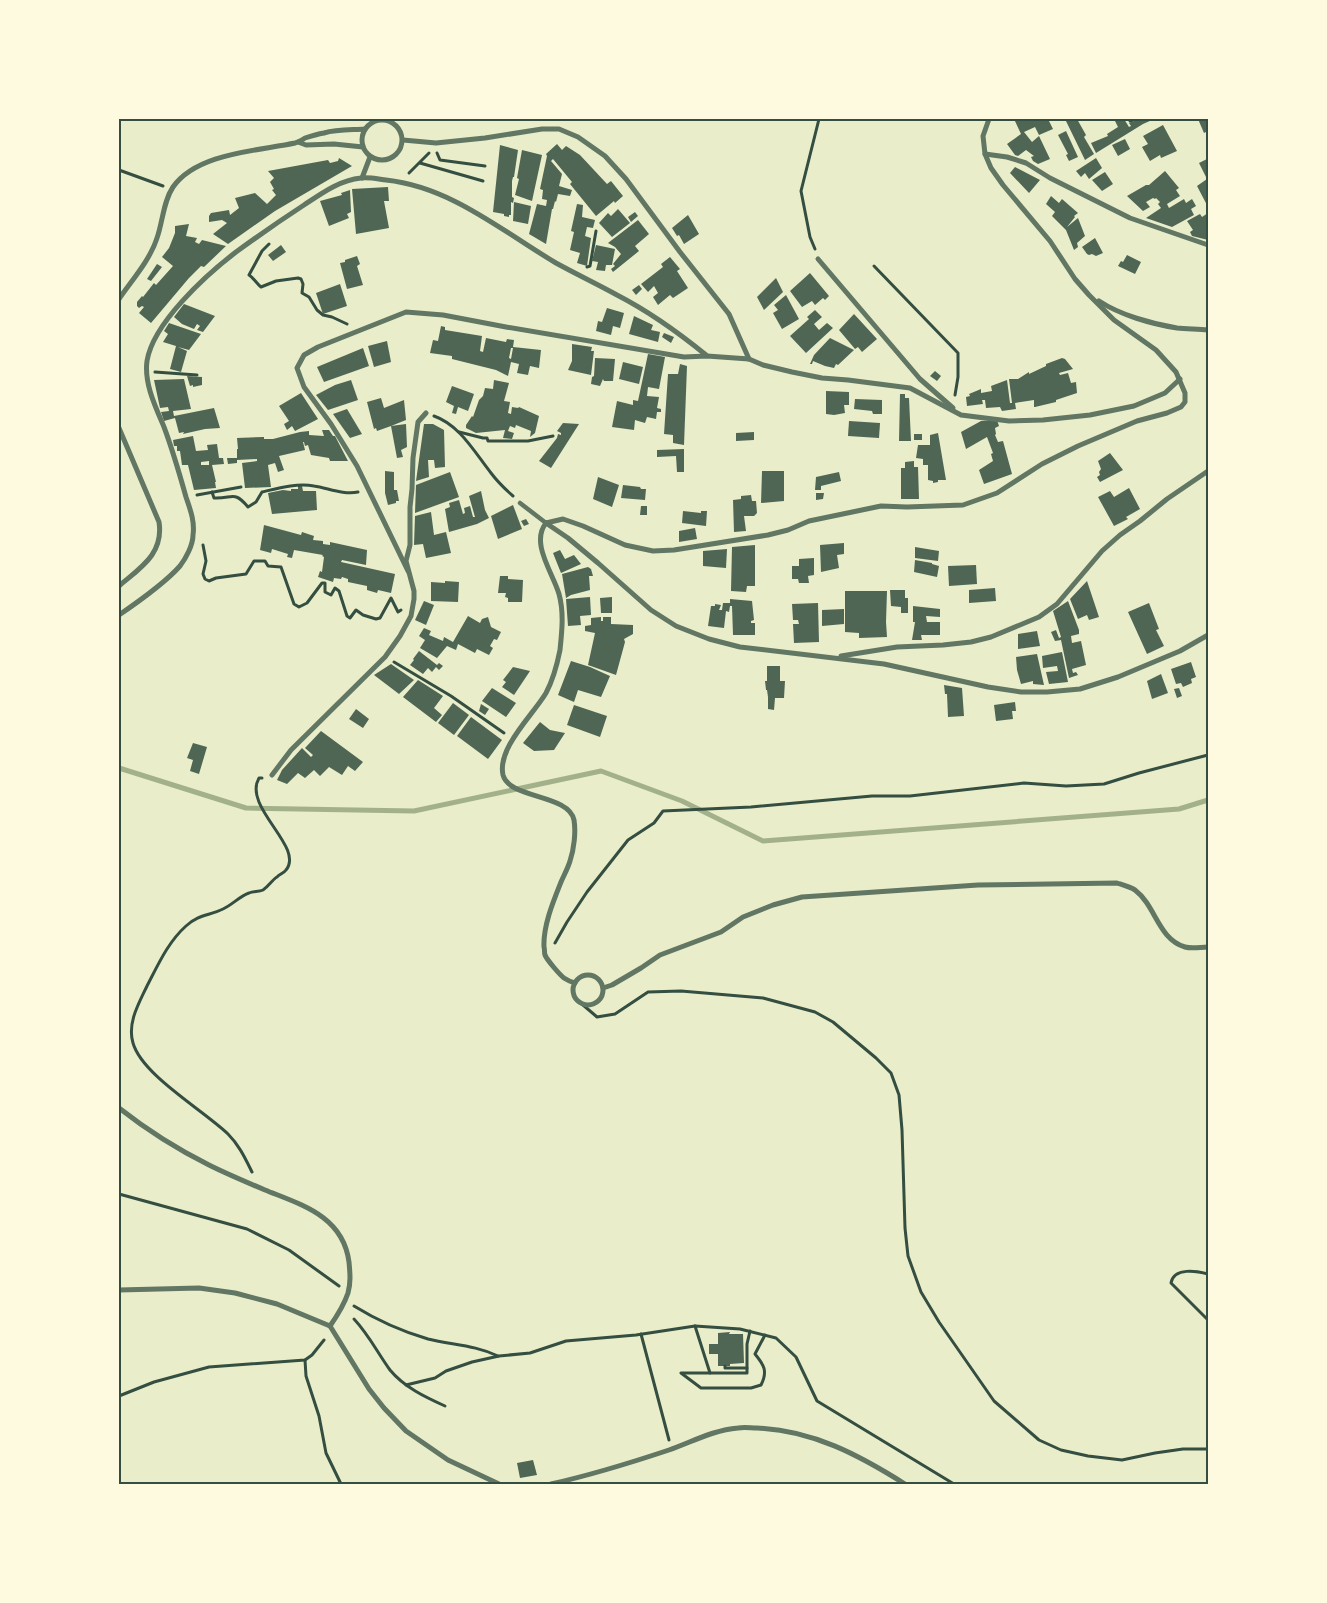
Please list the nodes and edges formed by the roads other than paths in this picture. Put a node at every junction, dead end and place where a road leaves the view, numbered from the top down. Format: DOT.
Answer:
graph roads {
  1 [pos="988,119"];
  2 [pos="365,128"];
  3 [pos="403,140"];
  4 [pos="298,142"];
  5 [pos="362,147"];
  6 [pos="985,154"];
  7 [pos="370,157"];
  8 [pos="362,178"];
  9 [pos="1208,245"];
  10 [pos="818,259"];
  11 [pos="1089,295"];
  12 [pos="119,299"];
  13 [pos="1208,330"];
  14 [pos="707,356"];
  15 [pos="749,359"];
  16 [pos="1180,379"];
  17 [pos="426,413"];
  18 [pos="961,415"];
  19 [pos="119,428"];
  20 [pos="1208,471"];
  21 [pos="520,503"];
  22 [pos="546,522"];
  23 [pos="408,571"];
  24 [pos="119,586"];
  25 [pos="119,615"];
  26 [pos="1208,635"];
  27 [pos="836,657"];
  28 [pos="272,775"];
  29 [pos="1208,947"];
  30 [pos="575,983"];
  31 [pos="602,988"];
  32 [pos="119,1108"];
  33 [pos="119,1290"];
  34 [pos="330,1326"];
  35 [pos="499,1484"];
  36 [pos="551,1484"];
  37 [pos="905,1484"];
  1 -- 6 [label="street"];
  2 -- 3 [label="street"];
  2 -- 4 [label="street"];
  2 -- 5 [label="street"];
  3 -- 7 [label="street"];
  3 -- 15 [label="street"];
  4 -- 5 [label="street"];
  4 -- 12 [label="street"];
  5 -- 7 [label="street"];
  6 -- 9 [label="street"];
  6 -- 11 [label="street"];
  7 -- 8 [label="street"];
  8 -- 14 [label="street"];
  8 -- 25 [label="street"];
  10 -- 18 [label="street"];
  11 -- 13 [label="street"];
  11 -- 16 [label="street"];
  14 -- 15 [label="street"];
  14 -- 23 [label="street"];
  15 -- 18 [label="street"];
  16 -- 18 [label="street"];
  16 -- 22 [label="street"];
  17 -- 23 [label="street"];
  19 -- 24 [label="street"];
  20 -- 27 [label="street"];
  21 -- 22 [label="street"];
  22 -- 27 [label="street"];
  22 -- 30 [label="street"];
  23 -- 28 [label="street"];
  26 -- 27 [label="street"];
  29 -- 31 [label="street"];
  30 -- 31 [label="street"];
  30 -- 31 [label="street"];
  32 -- 34 [label="street"];
  33 -- 34 [label="street"];
  34 -- 35 [label="street"];
  36 -- 37 [label="street"];
}
